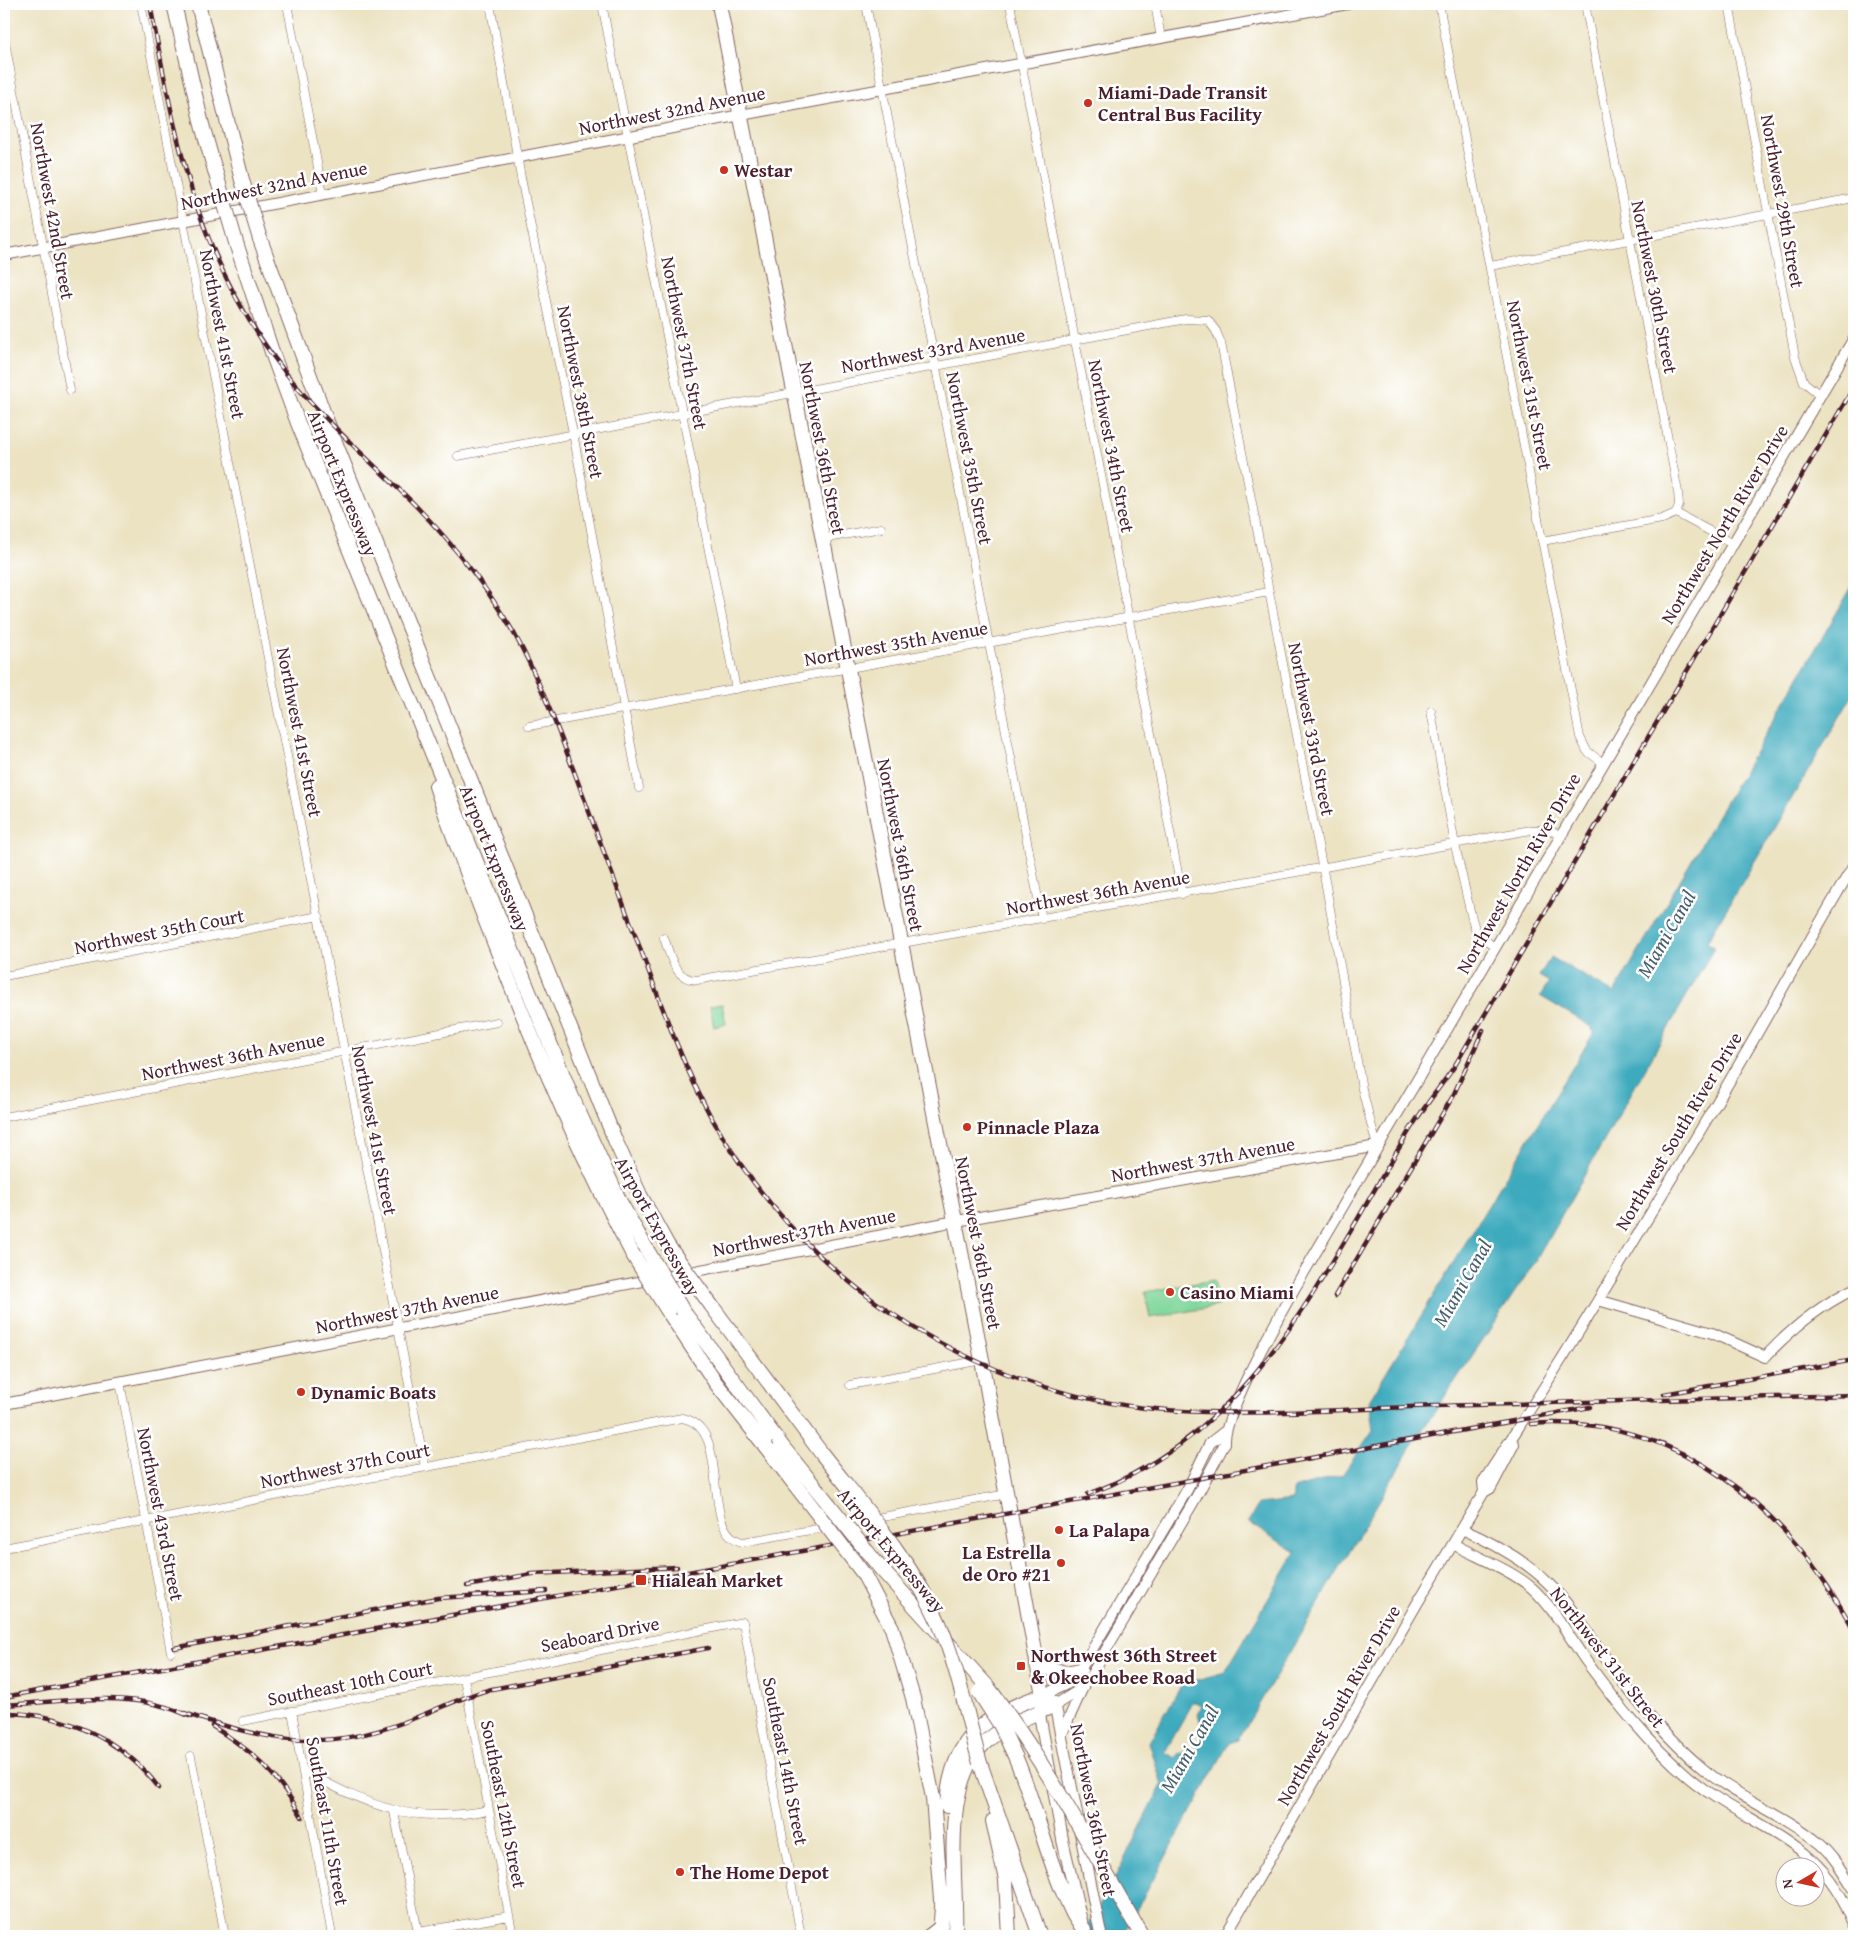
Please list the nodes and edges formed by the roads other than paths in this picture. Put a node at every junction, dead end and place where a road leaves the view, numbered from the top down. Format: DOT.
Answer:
graph roads {
  1 [pos="141,4"];
  2 [pos="174,4"];
  3 [pos="198,4"];
  4 [pos="287,4"];
  5 [pos="490,4"];
  6 [pos="602,4"];
  7 [pos="719,4"];
  8 [pos="866,4"];
  9 [pos="1010,4"];
  10 [pos="1155,4"];
  11 [pos="1348,4"];
  12 [pos="1439,4"];
  13 [pos="1585,4"];
  14 [pos="1729,4"];
  15 [pos="1295,8"];
  16 [pos="4,37"];
  17 [pos="1161,38"];
  18 [pos="1022,63"];
  19 [pos="882,89"];
  20 [pos="742,115"];
  21 [pos="628,136"];
  22 [pos="518,158"];
  23 [pos="323,194"];
  24 [pos="1854,198"];
  25 [pos="1768,214"];
  26 [pos="184,220"];
  27 [pos="1629,240"];
  28 [pos="42,248"];
  29 [pos="4,255"];
  30 [pos="1490,266"];
  31 [pos="1208,320"];
  32 [pos="1854,338"];
  33 [pos="1075,340"];
  34 [pos="935,366"];
  35 [pos="70,390"];
  36 [pos="793,392"];
  37 [pos="1820,395"];
  38 [pos="682,414"];
  39 [pos="573,433"];
  40 [pos="458,456"];
  41 [pos="1676,513"];
  42 [pos="881,528"];
  43 [pos="822,539"];
  44 [pos="1542,541"];
  45 [pos="1732,543"];
  46 [pos="1269,592"];
  47 [pos="1128,617"];
  48 [pos="989,642"];
  49 [pos="847,668"];
  50 [pos="402,681"];
  51 [pos="736,689"];
  52 [pos="625,709"];
  53 [pos="1431,711"];
  54 [pos="529,726"];
  55 [pos="1603,764"];
  56 [pos="639,788"];
  57 [pos="1561,836"];
  58 [pos="1455,845"];
  59 [pos="1854,865"];
  60 [pos="1322,868"];
  61 [pos="1182,894"];
  62 [pos="319,916"];
  63 [pos="1042,919"];
  64 [pos="664,938"];
  65 [pos="901,944"];
  66 [pos="1495,948"];
  67 [pos="4,976"];
  68 [pos="497,1022"];
  69 [pos="343,1051"];
  70 [pos="4,1117"];
  71 [pos="1377,1146"];
  72 [pos="955,1221"];
  73 [pos="1854,1288"];
  74 [pos="1598,1300"];
  75 [pos="398,1328"];
  76 [pos="982,1360"];
  77 [pos="120,1382"];
  78 [pos="850,1385"];
  79 [pos="4,1404"];
  80 [pos="1224,1432"];
  81 [pos="424,1467"];
  82 [pos="1007,1494"];
  83 [pos="145,1520"];
  84 [pos="1462,1529"];
  85 [pos="1452,1544"];
  86 [pos="4,1548"];
  87 [pos="1126,1592"];
  88 [pos="1136,1600"];
  89 [pos="743,1622"];
  90 [pos="1580,1622"];
  91 [pos="1566,1632"];
  92 [pos="171,1652"];
  93 [pos="1037,1665"];
  94 [pos="1080,1670"];
  95 [pos="464,1678"];
  96 [pos="1084,1684"];
  97 [pos="984,1689"];
  98 [pos="1043,1695"];
  99 [pos="1055,1705"];
  100 [pos="292,1711"];
  101 [pos="1039,1712"];
  102 [pos="242,1721"];
  103 [pos="1061,1736"];
  104 [pos="191,1756"];
  105 [pos="304,1770"];
  106 [pos="489,1810"];
  107 [pos="394,1812"];
  108 [pos="1000,1832"];
  109 [pos="1854,1889"];
  110 [pos="941,1900"];
  111 [pos="509,1916"];
  112 [pos="1854,1924"];
  113 [pos="940,1931"];
  114 [pos="418,1932"];
  115 [pos="1085,1932"];
  116 [pos="225,1936"];
  117 [pos="332,1936"];
  118 [pos="396,1936"];
  119 [pos="513,1936"];
  120 [pos="801,1936"];
  121 [pos="927,1936"];
  122 [pos="955,1936"];
  123 [pos="1010,1936"];
  124 [pos="1040,1936"];
  125 [pos="1100,1936"];
  126 [pos="1142,1936"];
  127 [pos="1225,1936"];
  1 -- 26 [label="street, Northwest 41st Street"];
  2 -- 50 [label="highway, Airport Expressway, bridge"];
  3 -- 108 [label="highway, Airport Expressway, bridge"];
  4 -- 23 [label="street"];
  5 -- 22 [label="street, Northwest 38th Street"];
  6 -- 21 [label="street, Northwest 37th Street"];
  7 -- 20 [label="highway, Northwest 36th Street"];
  8 -- 19 [label="street, Northwest 35th Street"];
  9 -- 18 [label="street, Northwest 34th Street"];
  10 -- 17 [label="street"];
  11 -- 15 [label="street, Northwest 32nd Avenue"];
  12 -- 30 [label="street, Northwest 31st Street"];
  13 -- 27 [label="street, Northwest 30th Street"];
  14 -- 25 [label="street, Northwest 29th Street"];
  15 -- 17 [label="street, Northwest 32nd Avenue"];
  16 -- 28 [label="street, Northwest 42nd Street"];
  17 -- 18 [label="street, Northwest 32nd Avenue"];
  18 -- 19 [label="street, Northwest 32nd Avenue"];
  18 -- 33 [label="street, Northwest 34th Street"];
  19 -- 20 [label="street, Northwest 32nd Avenue"];
  19 -- 34 [label="street, Northwest 35th Street"];
  20 -- 21 [label="street, Northwest 32nd Avenue"];
  20 -- 36 [label="highway, Northwest 36th Street"];
  21 -- 22 [label="street, Northwest 32nd Avenue"];
  21 -- 38 [label="street, Northwest 37th Street"];
  22 -- 23 [label="street, Northwest 32nd Avenue"];
  22 -- 39 [label="street, Northwest 38th Street"];
  23 -- 26 [label="street, Northwest 32nd Avenue"];
  24 -- 25 [label="street"];
  25 -- 27 [label="street"];
  25 -- 37 [label="street, Northwest 29th Street"];
  26 -- 28 [label="street, Northwest 32nd Avenue"];
  26 -- 62 [label="street, Northwest 41st Street"];
  27 -- 30 [label="street"];
  27 -- 41 [label="street, Northwest 30th Street"];
  28 -- 29 [label="street, Northwest 32nd Avenue"];
  28 -- 35 [label="street, Northwest 42nd Street"];
  30 -- 44 [label="street, Northwest 31st Street"];
  31 -- 33 [label="street, Northwest 33rd Avenue"];
  31 -- 46 [label="street, Northwest 33rd Street"];
  32 -- 37 [label="street, Northwest North River Drive"];
  33 -- 34 [label="street, Northwest 33rd Avenue"];
  33 -- 47 [label="street, Northwest 34th Street"];
  34 -- 36 [label="street, Northwest 33rd Avenue"];
  34 -- 48 [label="street, Northwest 35th Street"];
  36 -- 38 [label="street, Northwest 33rd Avenue"];
  36 -- 43 [label="highway, Northwest 36th Street"];
  37 -- 45 [label="street, Northwest North River Drive"];
  38 -- 39 [label="street, Northwest 33rd Avenue"];
  38 -- 51 [label="street, Northwest 37th Street"];
  39 -- 40 [label="street, Northwest 33rd Avenue"];
  39 -- 52 [label="street, Northwest 38th Street"];
  41 -- 44 [label="street"];
  41 -- 45 [label="street"];
  42 -- 43 [label="street"];
  43 -- 49 [label="highway, Northwest 36th Street"];
  44 -- 55 [label="street, Northwest 31st Street"];
  45 -- 55 [label="street, Northwest North River Drive"];
  46 -- 47 [label="street, Northwest 35th Avenue"];
  46 -- 60 [label="street, Northwest 33rd Street"];
  47 -- 48 [label="street, Northwest 35th Avenue"];
  47 -- 61 [label="street, Northwest 34th Street"];
  48 -- 49 [label="street, Northwest 35th Avenue"];
  48 -- 63 [label="street, Northwest 35th Street"];
  49 -- 51 [label="street, Northwest 35th Avenue"];
  49 -- 65 [label="highway, Northwest 36th Street"];
  50 -- 97 [label="highway, Airport Expressway, bridge"];
  50 -- 110 [label="highway, bridge"];
  51 -- 52 [label="street, Northwest 35th Avenue"];
  52 -- 54 [label="street, Northwest 35th Avenue"];
  52 -- 56 [label="street, Northwest 38th Street"];
  53 -- 58 [label="street"];
  55 -- 57 [label="street, Northwest North River Drive"];
  57 -- 58 [label="street, Northwest 36th Avenue"];
  57 -- 66 [label="street, Northwest North River Drive"];
  58 -- 60 [label="street, Northwest 36th Avenue"];
  58 -- 66 [label="street"];
  59 -- 74 [label="street, Northwest South River Drive"];
  60 -- 61 [label="street, Northwest 36th Avenue"];
  60 -- 71 [label="street, Northwest 33rd Street"];
  61 -- 63 [label="street, Northwest 36th Avenue"];
  62 -- 67 [label="street, Northwest 35th Court"];
  62 -- 69 [label="street, Northwest 41st Street"];
  63 -- 65 [label="street, Northwest 36th Avenue"];
  64 -- 65 [label="street, Northwest 36th Avenue"];
  65 -- 72 [label="highway, Northwest 36th Street"];
  66 -- 71 [label="street, Northwest North River Drive"];
  68 -- 69 [label="street, Northwest 36th Avenue"];
  69 -- 70 [label="street, Northwest 36th Avenue"];
  69 -- 75 [label="street, Northwest 41st Street"];
  71 -- 72 [label="street, Northwest 37th Avenue"];
  71 -- 80 [label="street, Northwest North River Drive"];
  72 -- 75 [label="street, Northwest 37th Avenue"];
  72 -- 76 [label="highway, Northwest 36th Street"];
  73 -- 74 [label="street"];
  74 -- 84 [label="street, Northwest South River Drive"];
  75 -- 77 [label="street, Northwest 37th Avenue"];
  75 -- 81 [label="street, Northwest 41st Street"];
  76 -- 78 [label="street"];
  76 -- 82 [label="highway, Northwest 36th Street"];
  77 -- 79 [label="street, Northwest 37th Avenue"];
  77 -- 83 [label="street, Northwest 43rd Street"];
  80 -- 87 [label="street, Northwest North River Drive"];
  80 -- 88 [label="street, Northwest North River Drive"];
  81 -- 82 [label="street, Northwest 37th Court"];
  81 -- 83 [label="street, Northwest 37th Court"];
  82 -- 93 [label="highway, Northwest 36th Street"];
  83 -- 86 [label="street, Northwest 37th Court"];
  83 -- 92 [label="street, Northwest 43rd Street"];
  84 -- 85 [label="street, Northwest South River Drive"];
  84 -- 90 [label="street, Northwest 31st Street"];
  85 -- 91 [label="street, Northwest 31st Street"];
  85 -- 127 [label="street, Northwest South River Drive"];
  87 -- 88 [label="street"];
  87 -- 94 [label="street, Northwest North River Drive"];
  88 -- 96 [label="street, Northwest North River Drive"];
  89 -- 95 [label="street, Seaboard Drive"];
  89 -- 120 [label="street, Southeast 14th Street"];
  90 -- 91 [label="street"];
  90 -- 109 [label="street, Northwest 31st Street"];
  91 -- 112 [label="street, Northwest 31st Street"];
  93 -- 94 [label="highway"];
  93 -- 98 [label="highway, Northwest 36th Street"];
  94 -- 98 [label="street, Northwest North River Drive"];
  95 -- 100 [label="street, Southeast 10th Court"];
  95 -- 106 [label="street, Southeast 12th Street"];
  96 -- 99 [label="street, Northwest North River Drive"];
  96 -- 103 [label="street"];
  97 -- 115 [label="highway, bridge"];
  97 -- 126 [label="highway, Airport Expressway, bridge"];
  98 -- 99 [label="highway, Northwest 36th Street"];
  98 -- 101 [label="main road, Northwest 36th Street"];
  98 -- 110 [label="highway"];
  99 -- 101 [label="highway"];
  99 -- 103 [label="main road, Northwest 36th Street"];
  100 -- 102 [label="street, Southeast 10th Court"];
  100 -- 105 [label="street, Southeast 11th Street"];
  101 -- 115 [label="main road, Northwest 36th Street"];
  101 -- 122 [label="highway"];
  103 -- 125 [label="main road, Northwest 36th Street"];
  104 -- 116 [label="street"];
  105 -- 107 [label="street"];
  105 -- 117 [label="street, Southeast 11th Street"];
  106 -- 107 [label="street"];
  106 -- 111 [label="street, Southeast 12th Street"];
  107 -- 114 [label="street"];
  108 -- 123 [label="highway"];
  108 -- 124 [label="highway"];
  110 -- 113 [label="highway"];
  111 -- 114 [label="street"];
  111 -- 119 [label="street, Southeast 12th Street"];
  113 -- 121 [label="main road"];
  114 -- 118 [label="street"];
}
